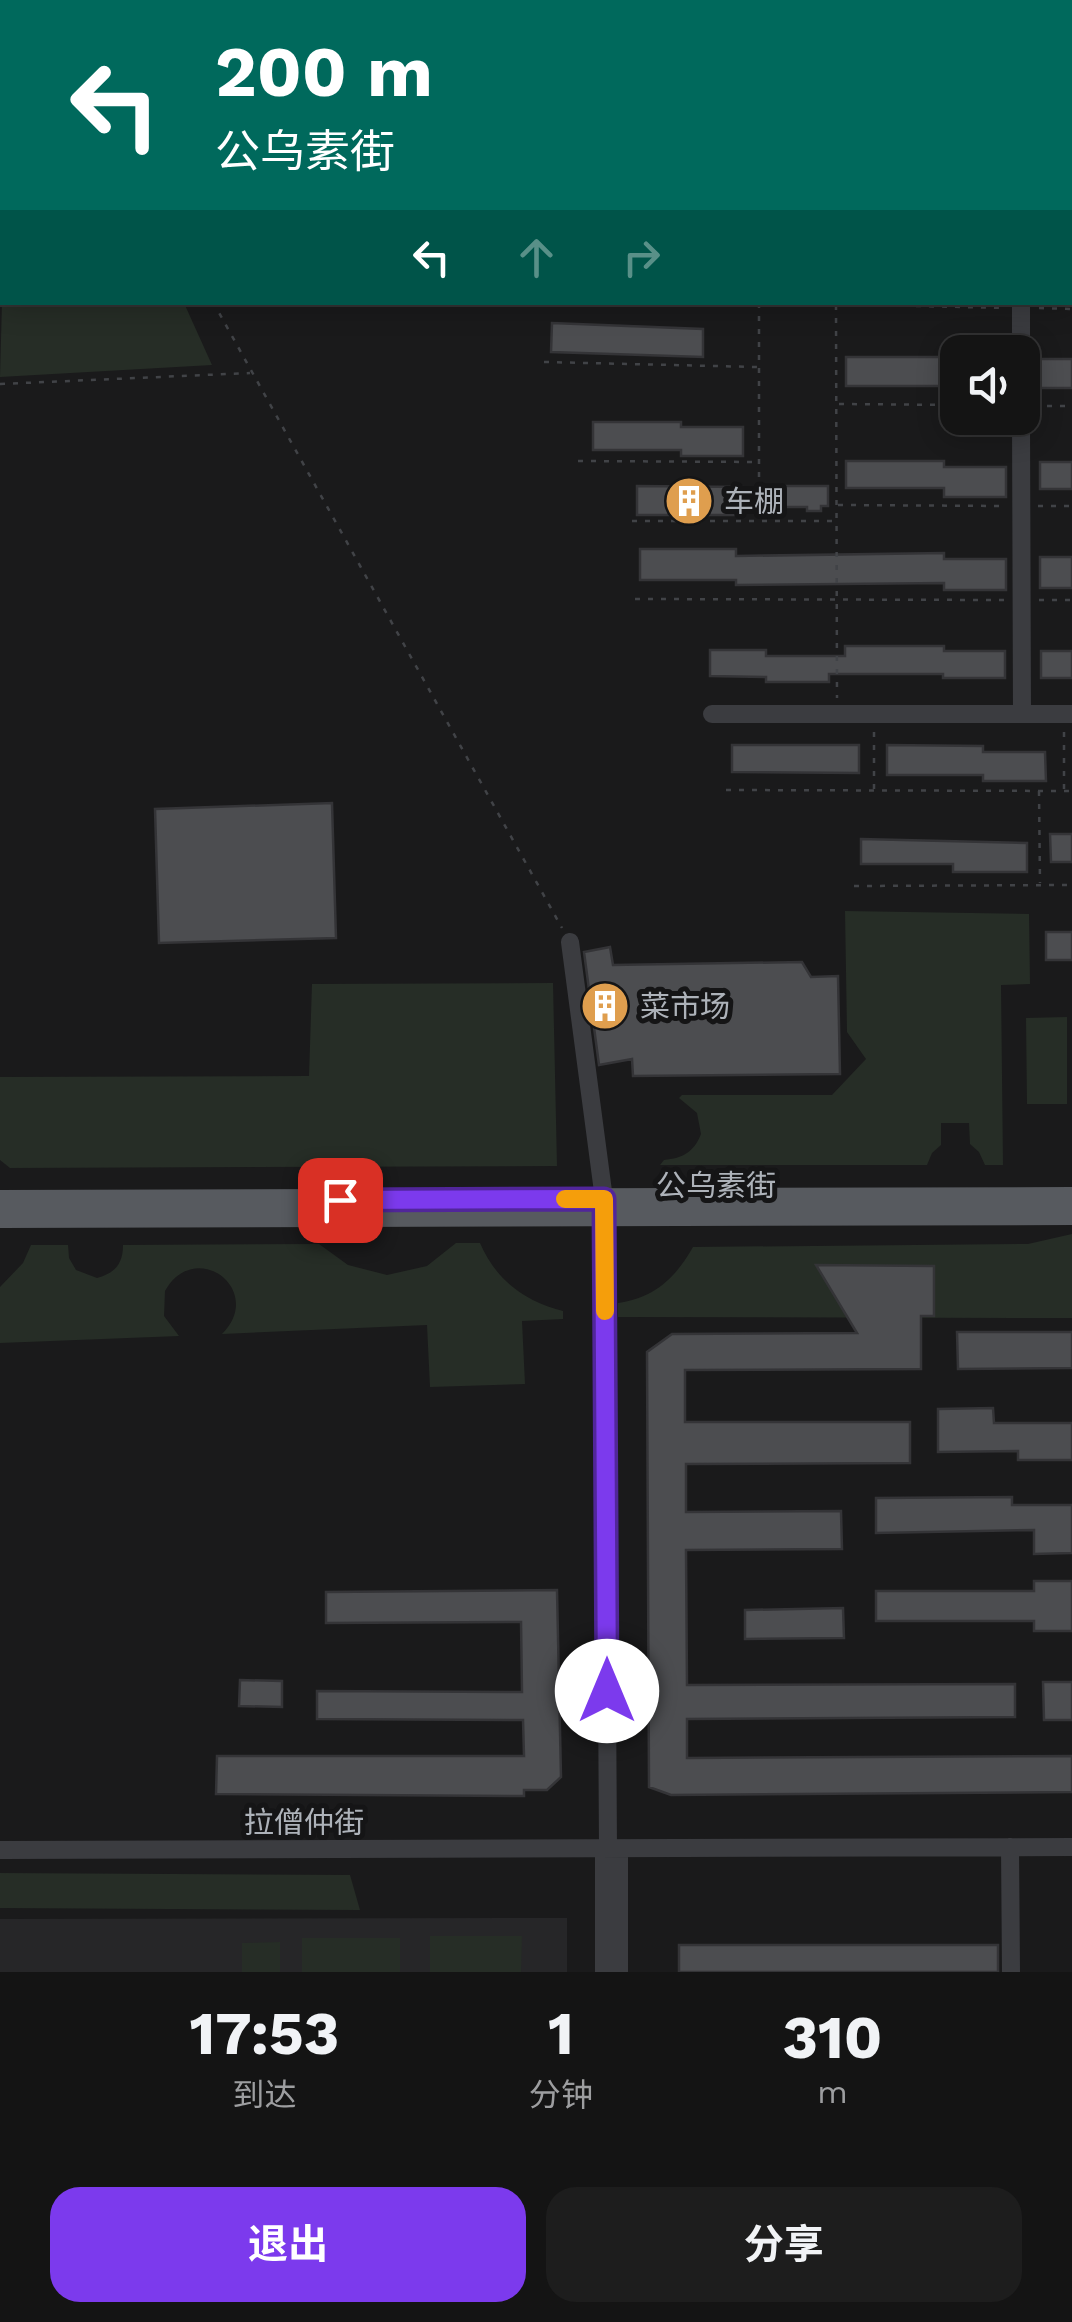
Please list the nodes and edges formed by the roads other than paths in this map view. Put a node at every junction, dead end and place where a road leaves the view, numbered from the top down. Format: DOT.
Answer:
graph roads {
  1 [pos="1022,306"];
  2 [pos="1021,335"];
  3 [pos="1021,435"];
  4 [pos="712,714"];
  5 [pos="1022,714"];
  6 [pos="1068,714"];
  7 [pos="570,942"];
  8 [pos="1072,1198"];
  9 [pos="0,1200"];
  10 [pos="604,1207"];
  11 [pos="1072,1214"];
  12 [pos="0,1217"];
  13 [pos="1010,1847"];
  14 [pos="1072,1847"];
  15 [pos="611,1849"];
  16 [pos="0,1850"];
  17 [pos="604,1972"];
  18 [pos="618,1972"];
  19 [pos="1011,1972"];
  1 -- 2 [label="street"];
  3 -- 5 [label="street"];
  4 -- 5 [label="street"];
  5 -- 6 [label="street"];
  7 -- 10 [label="street"];
  8 -- 10 [label="main road, 公乌素街"];
  9 -- 10 [label="main road, 公乌素街"];
  10 -- 11 [label="main road, 公乌素街"];
  10 -- 12 [label="main road, 公乌素街"];
  10 -- 15 [label="street"];
  13 -- 14 [label="street, 拉僧仲街"];
  13 -- 15 [label="street, 拉僧仲街"];
  13 -- 19 [label="street"];
  15 -- 16 [label="street, 拉僧仲街"];
  15 -- 17 [label="street"];
  15 -- 18 [label="street"];
}
